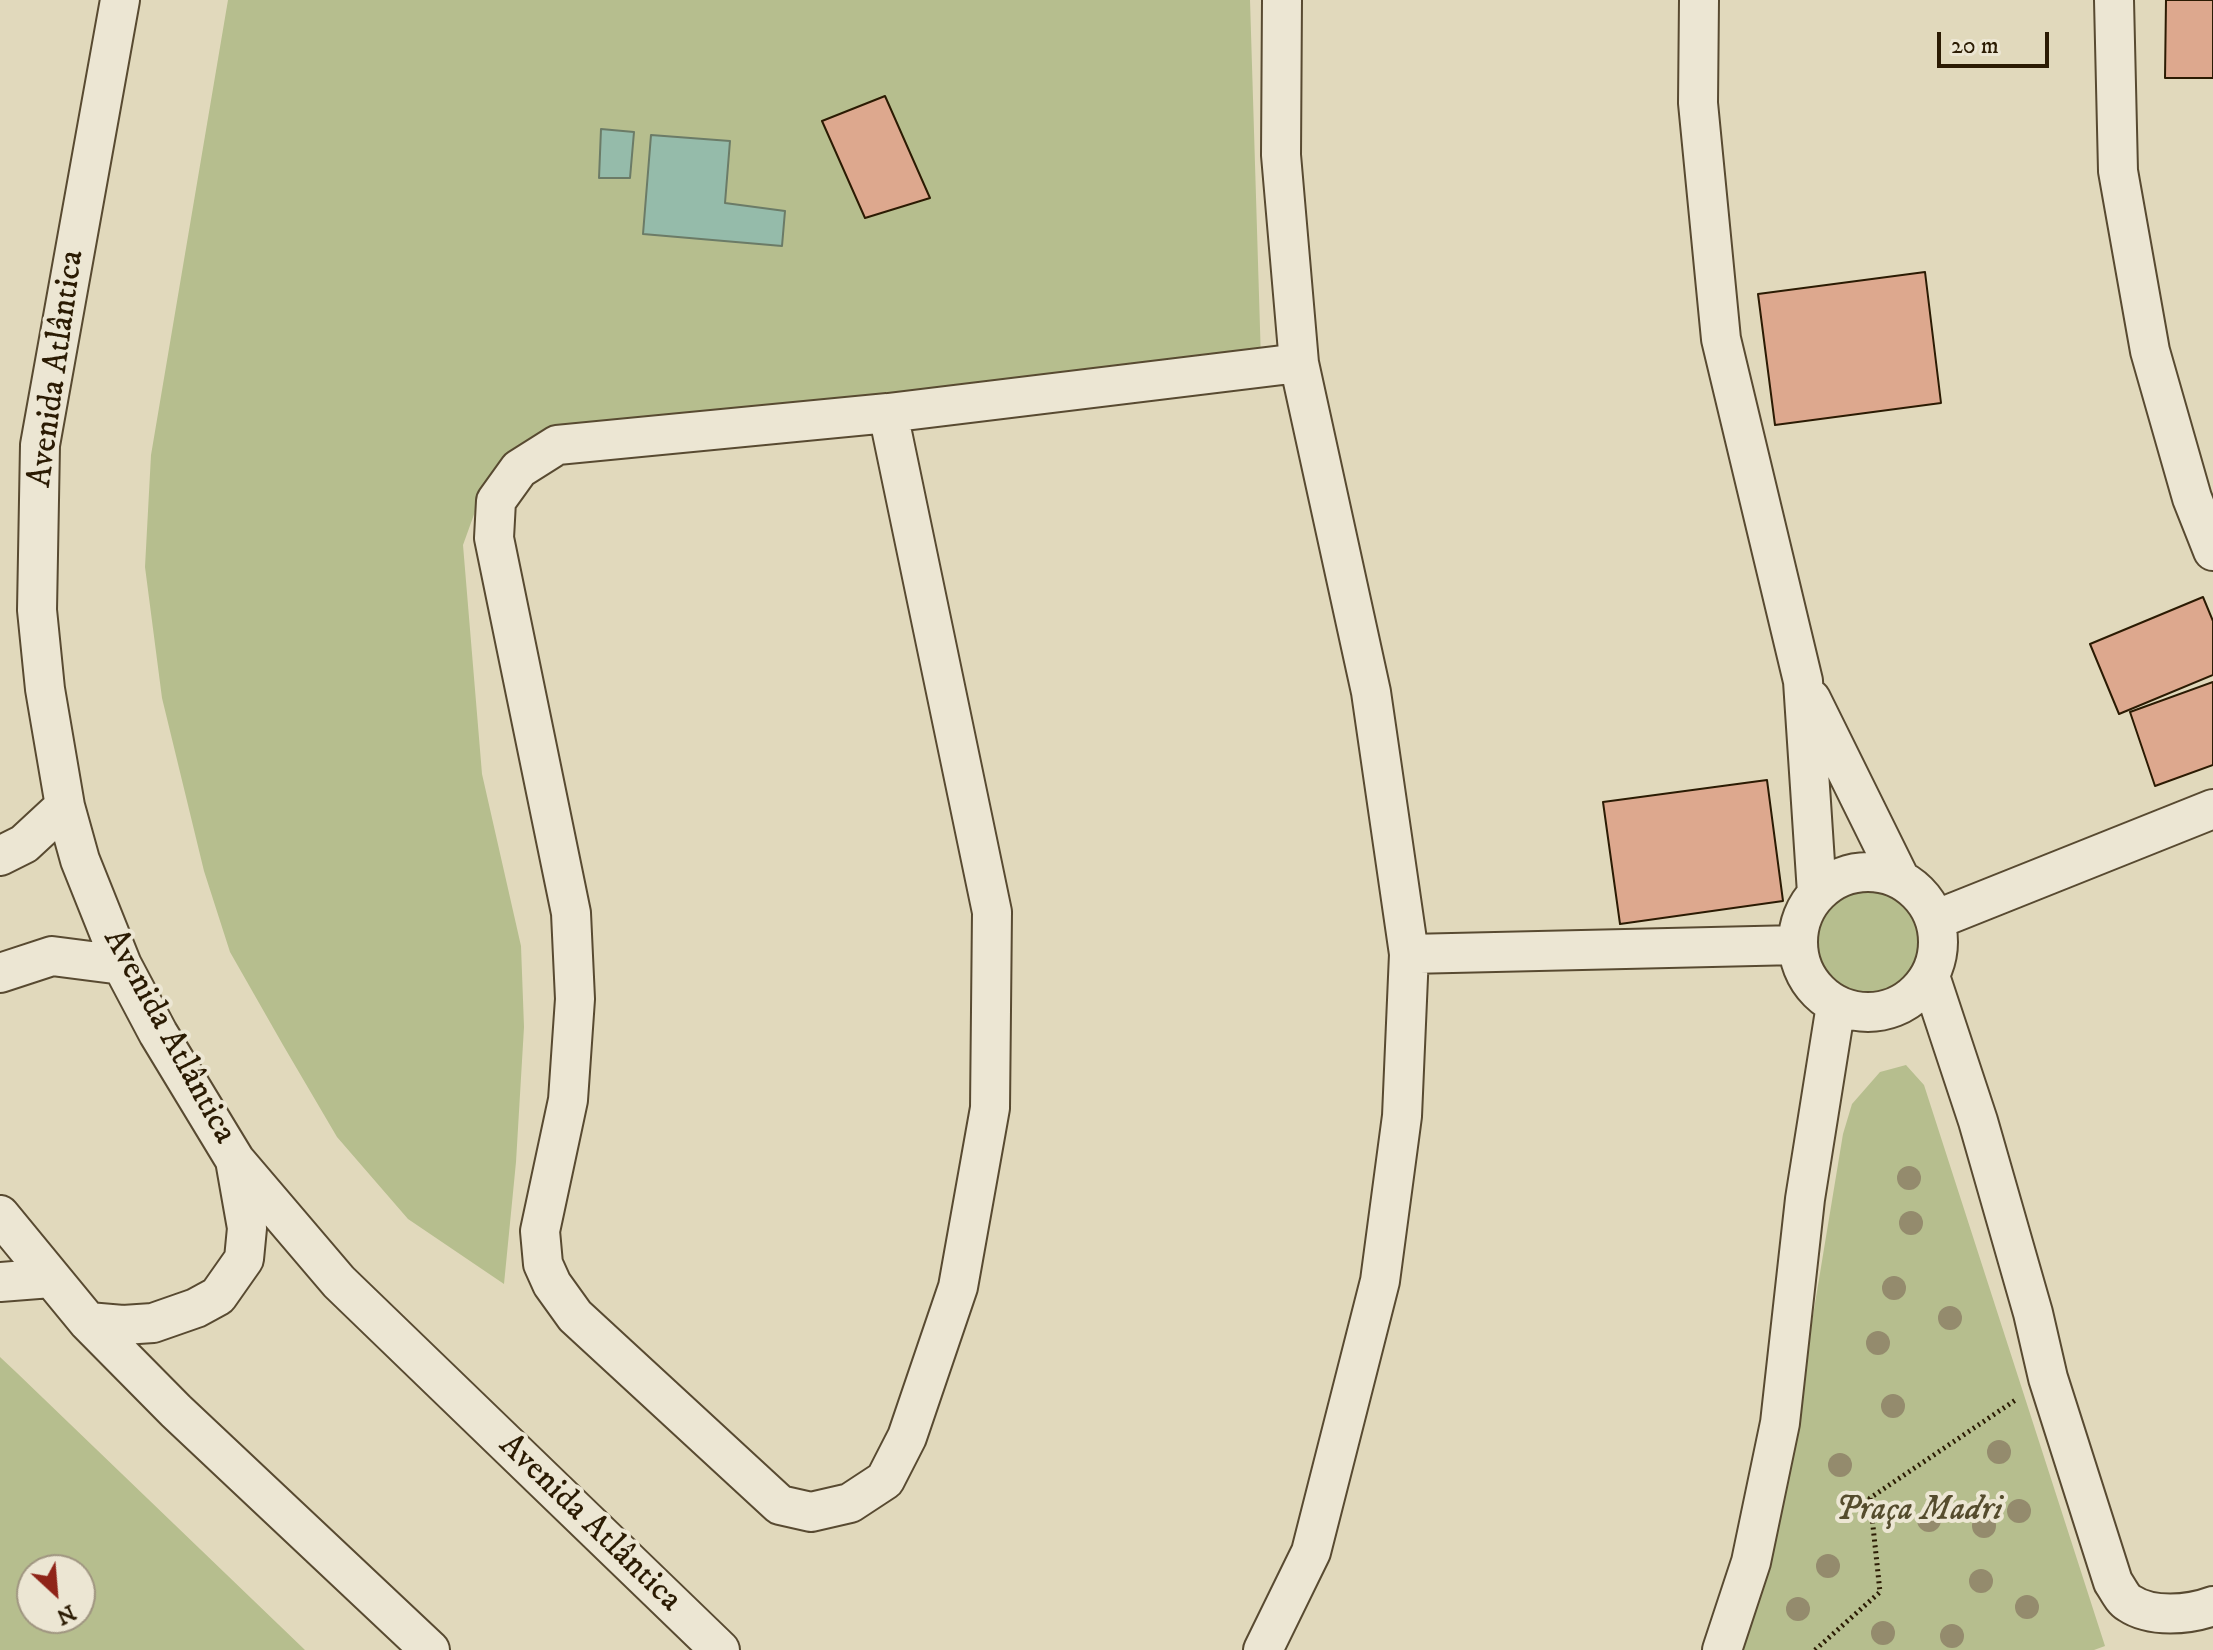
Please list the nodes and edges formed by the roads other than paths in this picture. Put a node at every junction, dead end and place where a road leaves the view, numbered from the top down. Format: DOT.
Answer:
graph roads {
  1 [pos="120,0"];
  2 [pos="1282,0"];
  3 [pos="1699,0"];
  4 [pos="2114,0"];
  5 [pos="1299,363"];
  6 [pos="888,413"];
  7 [pos="2213,551"];
  8 [pos="1803,681"];
  9 [pos="65,806"];
  10 [pos="2213,809"];
  11 [pos="0,856"];
  12 [pos="1900,879"];
  13 [pos="1817,893"];
  14 [pos="1935,920"];
  15 [pos="1798,945"];
  16 [pos="1409,954"];
  17 [pos="122,965"];
  18 [pos="0,973"];
  19 [pos="1930,976"];
  20 [pos="1836,1005"];
  21 [pos="235,1160"];
  22 [pos="0,1215"];
  23 [pos="51,1278"];
  24 [pos="0,1282"];
  25 [pos="88,1322"];
  26 [pos="2213,1606"];
  27 [pos="430,1650"];
  28 [pos="720,1650"];
  29 [pos="1263,1650"];
  30 [pos="1722,1650"];
  1 -- 9 [label="street, Avenida Atlântica"];
  2 -- 5 [label="street"];
  3 -- 8 [label="street"];
  4 -- 7 [label="street"];
  5 -- 6 [label="street"];
  5 -- 16 [label="street"];
  6 -- 6 [label="street"];
  8 -- 12 [label="street"];
  8 -- 13 [label="street"];
  9 -- 11 [label="street"];
  9 -- 17 [label="street, Avenida Atlântica"];
  10 -- 14 [label="street"];
  12 -- 13 [label="street"];
  12 -- 14 [label="street"];
  13 -- 15 [label="street"];
  14 -- 19 [label="street"];
  15 -- 16 [label="street"];
  15 -- 20 [label="street"];
  16 -- 29 [label="street"];
  17 -- 18 [label="street"];
  17 -- 21 [label="street, Avenida Atlântica"];
  19 -- 20 [label="street"];
  19 -- 26 [label="street"];
  20 -- 30 [label="street"];
  21 -- 25 [label="street"];
  21 -- 28 [label="street, Avenida Atlântica"];
  22 -- 23 [label="street"];
  23 -- 24 [label="street"];
  23 -- 25 [label="street"];
  25 -- 27 [label="street"];
}
